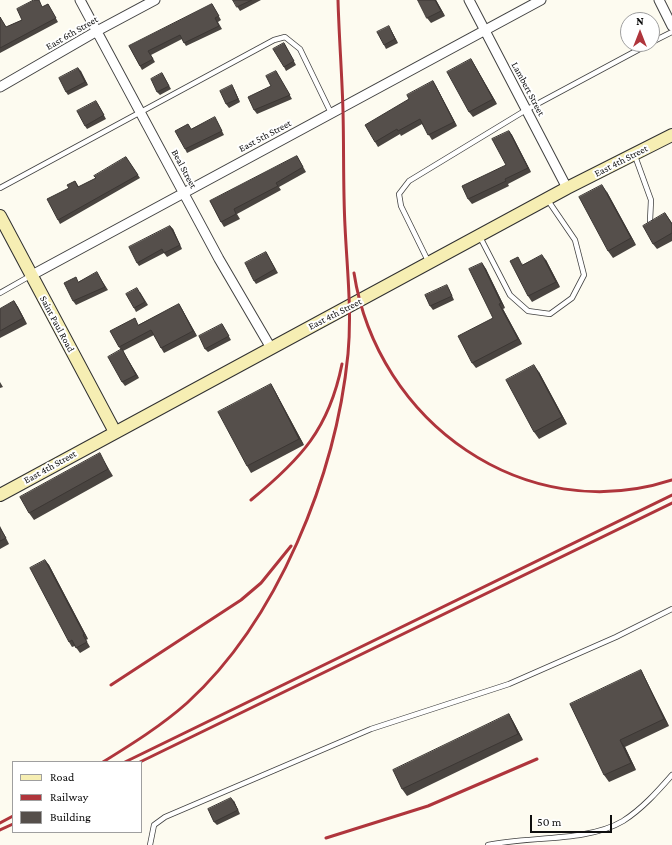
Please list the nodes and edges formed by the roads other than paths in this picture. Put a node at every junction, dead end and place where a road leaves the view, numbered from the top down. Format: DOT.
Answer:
graph roads {
  1 [pos="80,0"];
  2 [pos="155,0"];
  3 [pos="469,0"];
  4 [pos="541,0"];
  5 [pos="659,0"];
  6 [pos="672,26"];
  7 [pos="485,30"];
  8 [pos="97,31"];
  9 [pos="672,32"];
  10 [pos="660,38"];
  11 [pos="634,52"];
  12 [pos="0,87"];
  13 [pos="526,110"];
  14 [pos="141,112"];
  15 [pos="331,113"];
  16 [pos="672,135"];
  17 [pos="634,154"];
  18 [pos="0,188"];
  19 [pos="567,188"];
  20 [pos="184,193"];
  21 [pos="547,199"];
  22 [pos="0,216"];
  23 [pos="650,221"];
  24 [pos="479,235"];
  25 [pos="429,263"];
  26 [pos="32,275"];
  27 [pos="0,293"];
  28 [pos="271,348"];
  29 [pos="115,432"];
  30 [pos="0,495"];
  31 [pos="672,609"];
  32 [pos="672,775"];
  33 [pos="150,845"];
  34 [pos="488,845"];
  1 -- 8 [label="street, Beal Street"];
  2 -- 8 [label="street, East 6th Street"];
  3 -- 7 [label="street, Lambert Street"];
  4 -- 7 [label="street, East 5th Street"];
  5 -- 6 [label="street"];
  7 -- 13 [label="street, Lambert Street"];
  7 -- 15 [label="street, East 5th Street"];
  8 -- 12 [label="street, East 6th Street"];
  8 -- 14 [label="street, Beal Street"];
  9 -- 10 [label="lane"];
  11 -- 13 [label="lane"];
  13 -- 19 [label="street, Lambert Street"];
  13 -- 25 [label="lane"];
  14 -- 15 [label="lane"];
  14 -- 18 [label="lane"];
  14 -- 20 [label="street, Beal Street"];
  15 -- 20 [label="street, East 5th Street"];
  16 -- 17 [label="main road, East 4th Street"];
  17 -- 19 [label="main road, East 4th Street"];
  17 -- 23 [label="lane"];
  19 -- 21 [label="main road, East 4th Street"];
  20 -- 26 [label="street, East 5th Street"];
  20 -- 28 [label="street, Beal Street"];
  21 -- 24 [label="main road, East 4th Street"];
  21 -- 24 [label="lane"];
  22 -- 26 [label="main road, Saint Paul Road"];
  24 -- 25 [label="main road, East 4th Street"];
  25 -- 28 [label="main road, East 4th Street"];
  26 -- 27 [label="lane, East 5th Street"];
  26 -- 29 [label="main road, Saint Paul Road"];
  28 -- 29 [label="main road, East 4th Street"];
  29 -- 30 [label="main road, East 4th Street"];
  31 -- 33 [label="lane"];
  32 -- 34 [label="lane"];
}
